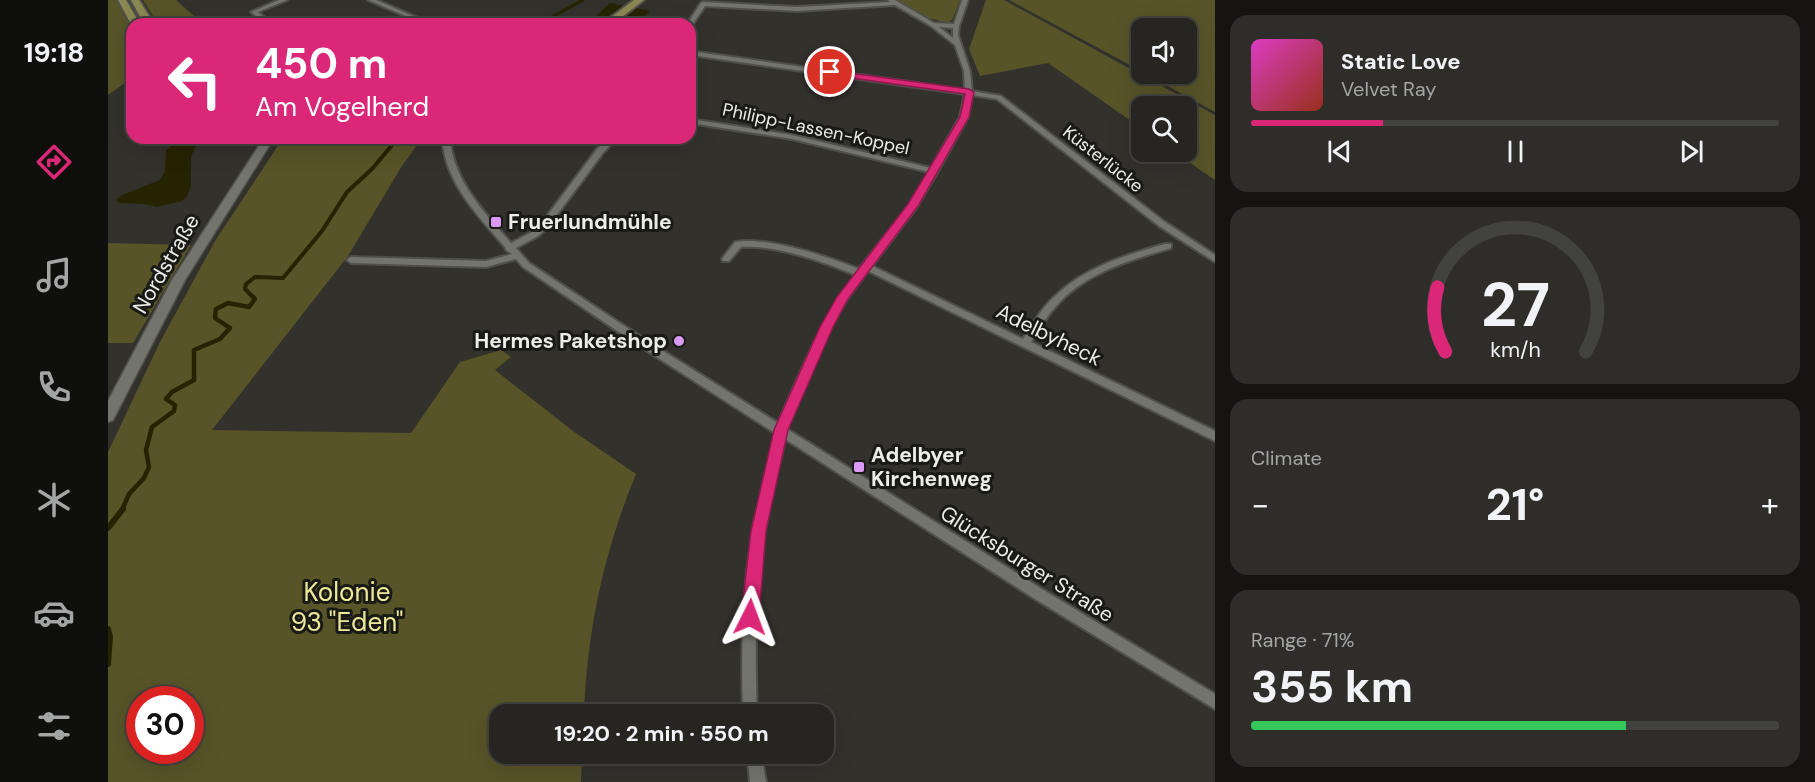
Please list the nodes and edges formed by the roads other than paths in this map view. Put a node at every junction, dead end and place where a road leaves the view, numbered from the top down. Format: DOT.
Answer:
graph roads {
  1 [pos="122,0"];
  2 [pos="135,0"];
  3 [pos="284,0"];
  4 [pos="371,0"];
  5 [pos="640,0"];
  6 [pos="652,0"];
  7 [pos="965,0"];
  8 [pos="893,2"];
  9 [pos="132,18"];
  10 [pos="146,18"];
  11 [pos="262,18"];
  12 [pos="414,18"];
  13 [pos="615,18"];
  14 [pos="627,18"];
  15 [pos="694,18"];
  16 [pos="933,25"];
  17 [pos="956,26"];
  18 [pos="957,44"];
  19 [pos="696,53"];
  20 [pos="969,92"];
  21 [pos="696,122"];
  22 [pos="265,144"];
  23 [pos="447,144"];
  24 [pos="607,144"];
  25 [pos="934,171"];
  26 [pos="1168,246"];
  27 [pos="513,252"];
  28 [pos="726,259"];
  29 [pos="1215,259"];
  30 [pos="351,260"];
  31 [pos="863,270"];
  32 [pos="1025,343"];
  33 [pos="108,416"];
  34 [pos="781,430"];
  35 [pos="1215,436"];
  36 [pos="1215,702"];
  37 [pos="750,704"];
  38 [pos="756,764"];
  39 [pos="758,782"];
  1 -- 9 [label="main road"];
  2 -- 10 [label="main road"];
  3 -- 11 [label="street"];
  4 -- 12 [label="street"];
  5 -- 13 [label="main road"];
  6 -- 14 [label="main road"];
  7 -- 17 [label="street"];
  8 -- 15 [label="street"];
  8 -- 16 [label="street"];
  16 -- 17 [label="street"];
  16 -- 18 [label="street"];
  17 -- 18 [label="street"];
  18 -- 20 [label="street"];
  19 -- 20 [label="street, Küsterlücke"];
  20 -- 25 [label="street"];
  20 -- 29 [label="street, Küsterlücke"];
  21 -- 25 [label="street, Philipp-Lassen-Koppel"];
  22 -- 33 [label="main road, Nordstraße"];
  23 -- 27 [label="street, Glücksburger Straße"];
  24 -- 27 [label="street"];
  25 -- 31 [label="street"];
  26 -- 32 [label="street"];
  27 -- 30 [label="street"];
  27 -- 34 [label="street, Glücksburger Straße"];
  28 -- 31 [label="street, Adelbyheck"];
  31 -- 32 [label="street, Adelbyheck"];
  31 -- 34 [label="street"];
  32 -- 35 [label="street, Adelbyheck"];
  34 -- 36 [label="street, Glücksburger Straße"];
  34 -- 37 [label="street"];
  38 -- 39 [label="street"];
}
